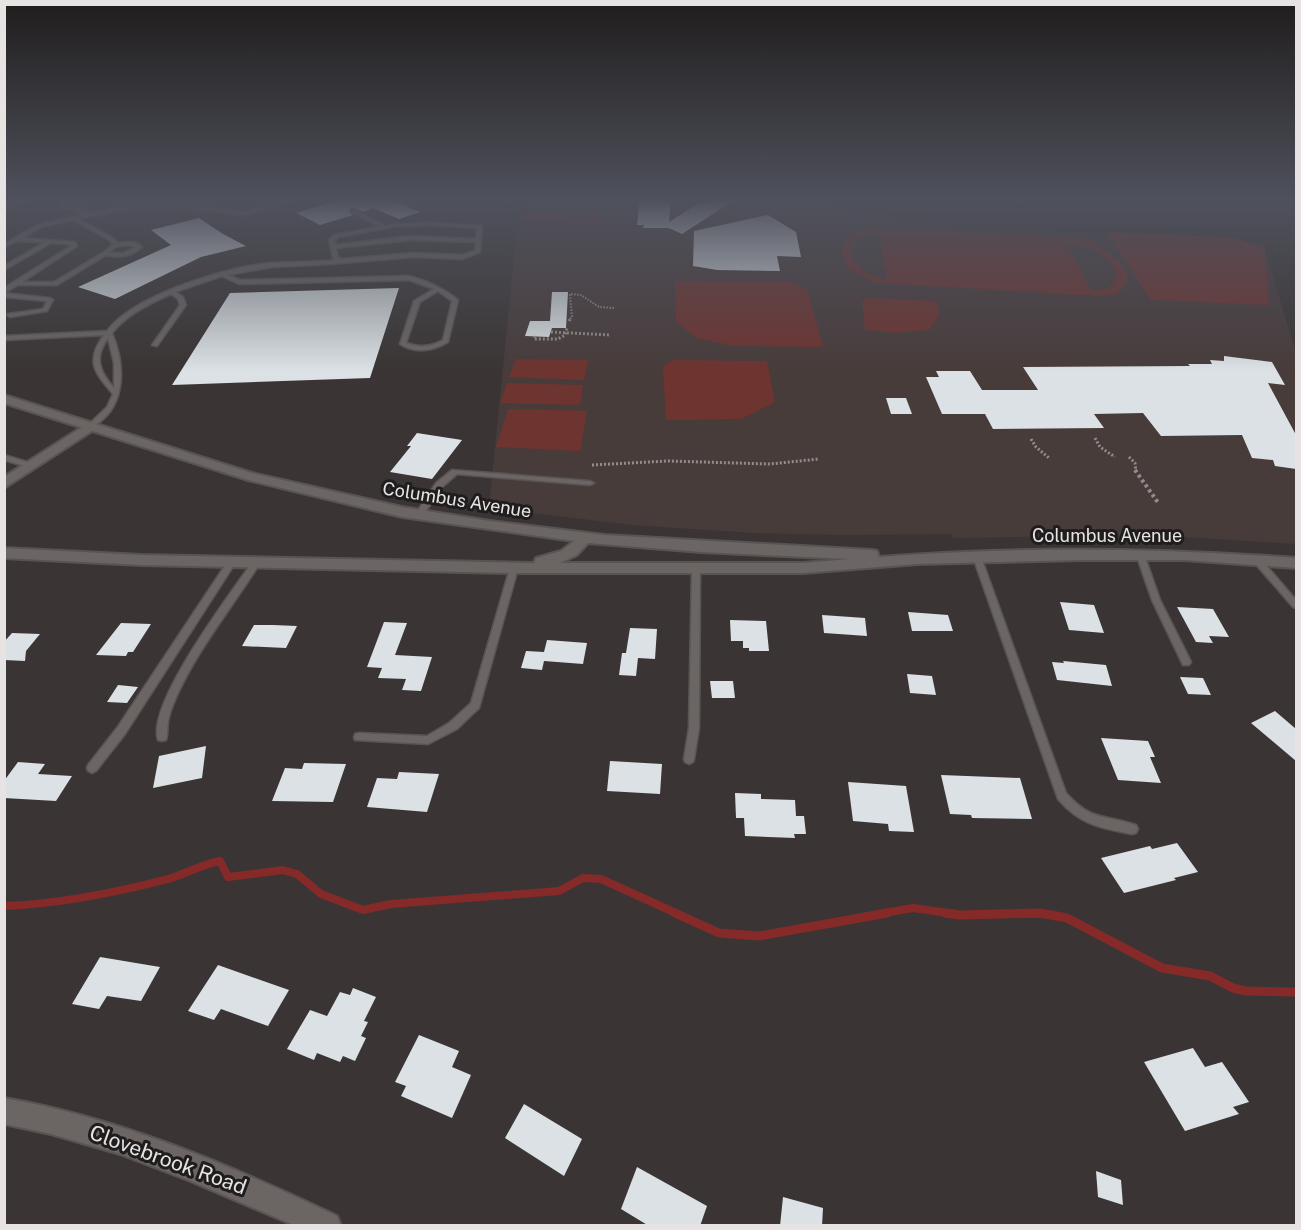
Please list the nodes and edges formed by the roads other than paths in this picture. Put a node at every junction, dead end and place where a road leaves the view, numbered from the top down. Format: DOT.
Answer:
graph roads {
  1 [pos="25,256"];
  2 [pos="58,256"];
  3 [pos="101,256"];
  4 [pos="336,256"];
  5 [pos="397,256"];
  6 [pos="452,256"];
  7 [pos="469,256"];
  8 [pos="340,261"];
  9 [pos="4,269"];
  10 [pos="222,274"];
  11 [pos="16,283"];
  12 [pos="439,288"];
  13 [pos="171,292"];
  14 [pos="4,293"];
  15 [pos="10,315"];
  16 [pos="109,333"];
  17 [pos="4,338"];
  18 [pos="154,345"];
  19 [pos="116,394"];
  20 [pos="4,399"];
  21 [pos="90,426"];
  22 [pos="4,457"];
  23 [pos="31,466"];
  24 [pos="7,480"];
  25 [pos="590,483"];
  26 [pos="419,514"];
  27 [pos="583,537"];
  28 [pos="4,553"];
  29 [pos="1140,554"];
  30 [pos="977,557"];
  31 [pos="918,559"];
  32 [pos="1256,559"];
  33 [pos="231,562"];
  34 [pos="256,563"];
  35 [pos="1296,563"];
  36 [pos="514,568"];
  37 [pos="696,569"];
  38 [pos="1296,605"];
  39 [pos="1186,663"];
  40 [pos="162,737"];
  41 [pos="359,737"];
  42 [pos="688,759"];
  43 [pos="92,768"];
  44 [pos="1131,829"];
  45 [pos="4,1111"];
  46 [pos="327,1226"];
  1 -- 9 [label="lane"];
  2 -- 11 [label="lane"];
  3 -- 11 [label="lane"];
  4 -- 8 [label="lane"];
  5 -- 8 [label="lane"];
  6 -- 7 [label="lane"];
  8 -- 10 [label="lane"];
  10 -- 12 [label="lane"];
  10 -- 13 [label="lane"];
  11 -- 14 [label="lane"];
  12 -- 12 [label="lane"];
  13 -- 16 [label="lane"];
  13 -- 18 [label="lane"];
  14 -- 15 [label="lane"];
  16 -- 17 [label="lane"];
  16 -- 19 [label="lane"];
  16 -- 19 [label="lane"];
  19 -- 21 [label="lane"];
  20 -- 21 [label="street, Columbus Avenue"];
  21 -- 23 [label="street"];
  21 -- 26 [label="street, Columbus Avenue"];
  22 -- 23 [label="lane"];
  23 -- 24 [label="street"];
  25 -- 26 [label="lane"];
  26 -- 27 [label="street, Columbus Avenue"];
  27 -- 31 [label="street, Columbus Avenue"];
  27 -- 36 [label="street"];
  28 -- 33 [label="street, Columbus Avenue"];
  29 -- 30 [label="street, Columbus Avenue"];
  29 -- 32 [label="street, Columbus Avenue"];
  29 -- 39 [label="lane"];
  30 -- 31 [label="street, Columbus Avenue"];
  30 -- 44 [label="lane"];
  31 -- 37 [label="street, Columbus Avenue"];
  32 -- 35 [label="street, Columbus Avenue"];
  32 -- 38 [label="lane"];
  33 -- 34 [label="street, Columbus Avenue"];
  33 -- 43 [label="lane"];
  34 -- 36 [label="street, Columbus Avenue"];
  34 -- 40 [label="lane"];
  36 -- 37 [label="street, Columbus Avenue"];
  36 -- 41 [label="lane"];
  37 -- 42 [label="lane"];
  45 -- 46 [label="street, Clovebrook Road"];
}
